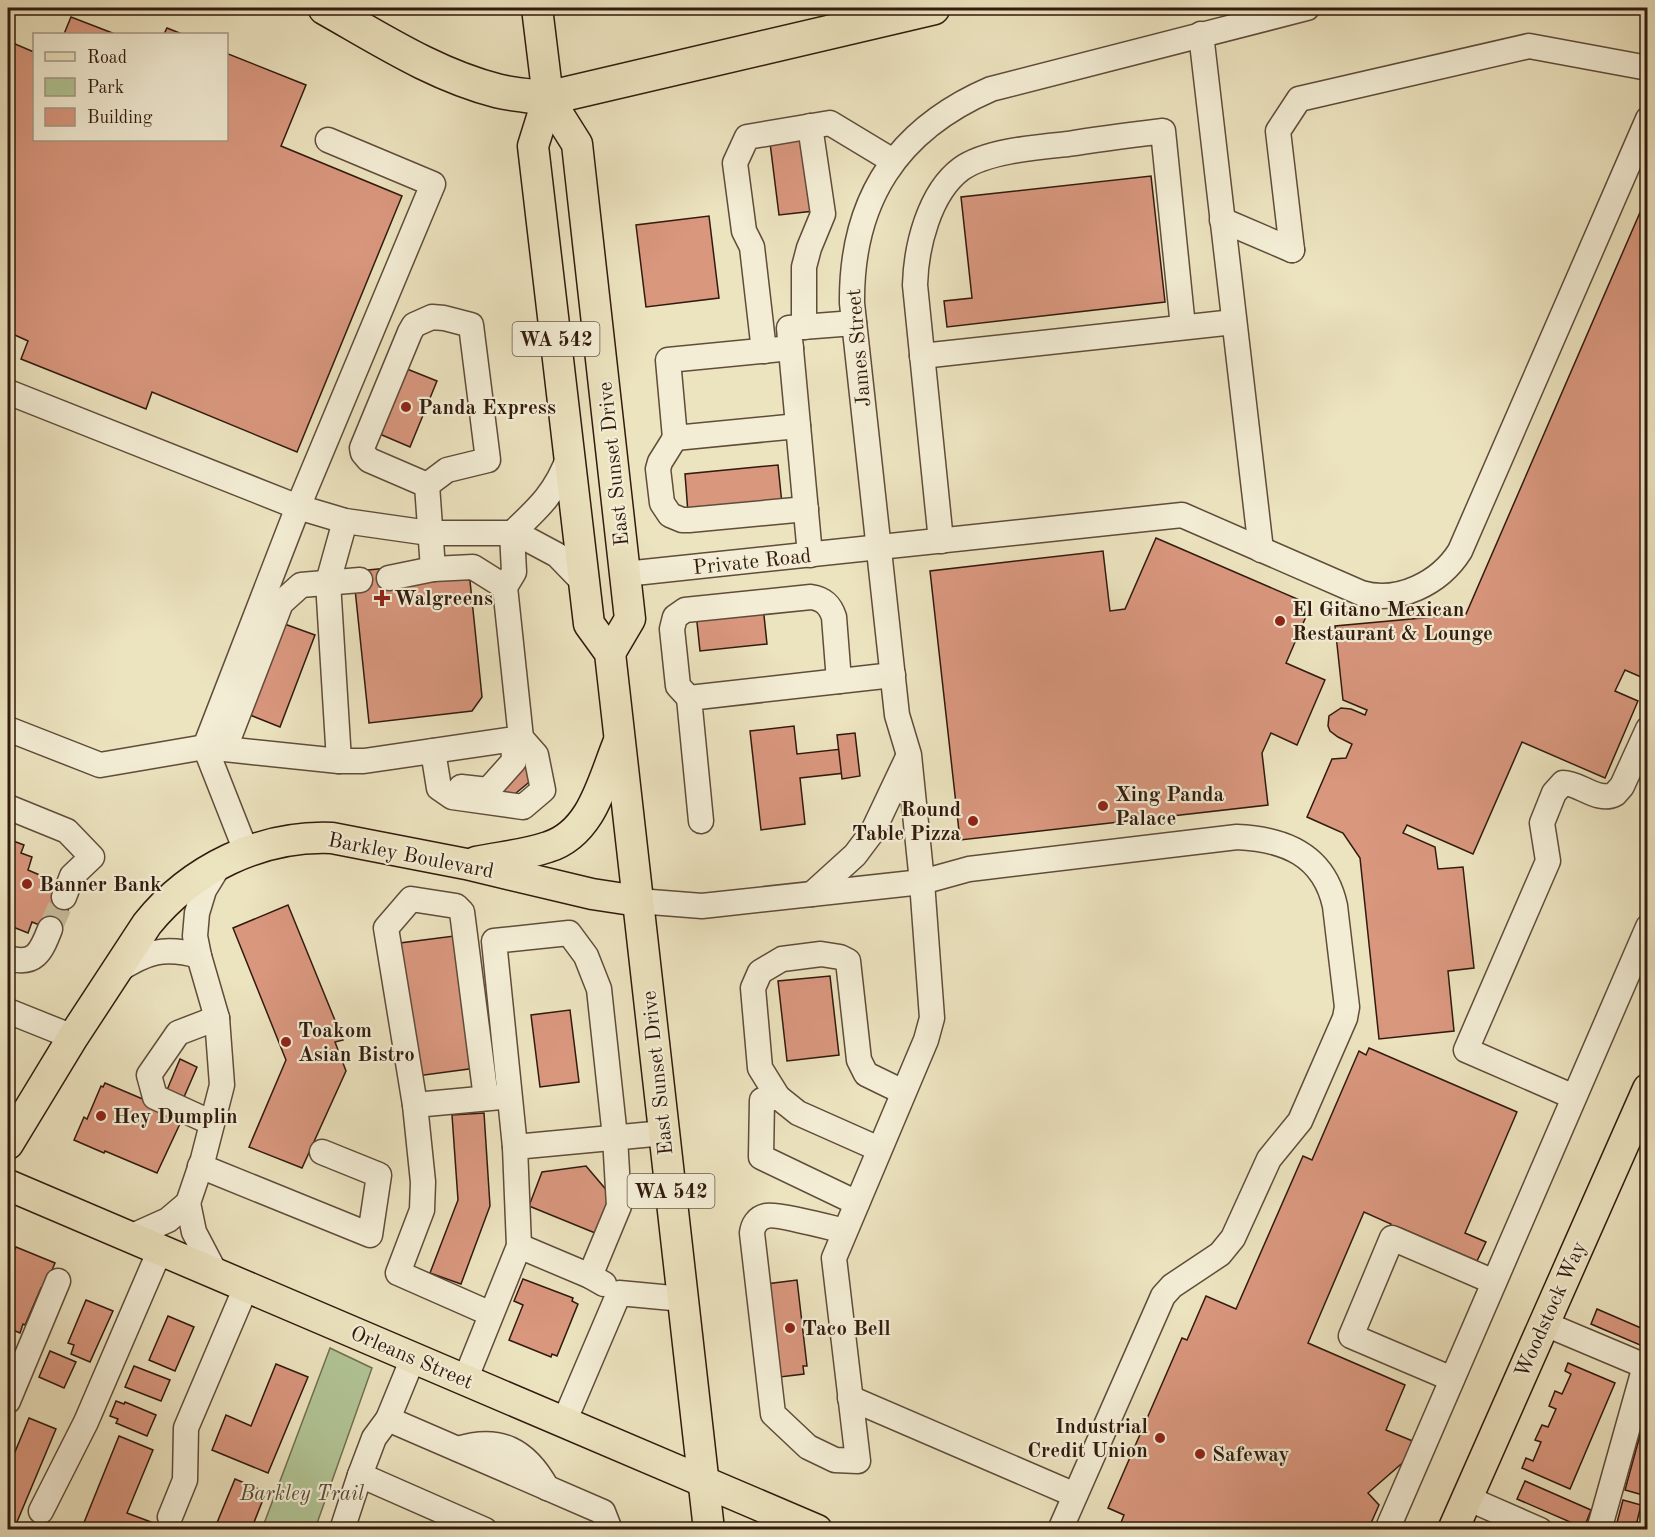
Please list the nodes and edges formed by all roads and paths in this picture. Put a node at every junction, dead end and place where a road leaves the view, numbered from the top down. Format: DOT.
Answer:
graph roads {
  1 [pos="325,8"];
  2 [pos="537,8"];
  3 [pos="933,8"];
  4 [pos="1307,8"];
  5 [pos="1201,34"];
  6 [pos="1647,68"];
  7 [pos="548,98"];
  8 [pos="1647,119"];
  9 [pos="810,126"];
  10 [pos="328,140"];
  11 [pos="893,160"];
  12 [pos="1222,220"];
  13 [pos="1234,322"];
  14 [pos="854,323"];
  15 [pos="804,327"];
  16 [pos="1183,327"];
  17 [pos="791,348"];
  18 [pos="764,351"];
  19 [pos="922,356"];
  20 [pos="8,392"];
  21 [pos="798,426"];
  22 [pos="675,438"];
  23 [pos="569,456"];
  24 [pos="427,485"];
  25 [pos="298,507"];
  26 [pos="806,509"];
  27 [pos="345,521"];
  28 [pos="429,532"];
  29 [pos="512,533"];
  30 [pos="941,541"];
  31 [pos="878,548"];
  32 [pos="1261,550"];
  33 [pos="810,555"];
  34 [pos="433,569"];
  35 [pos="625,574"];
  36 [pos="389,578"];
  37 [pos="360,580"];
  38 [pos="328,582"];
  39 [pos="584,583"];
  40 [pos="505,587"];
  41 [pos="610,653"];
  42 [pos="893,675"];
  43 [pos="839,681"];
  44 [pos="689,698"];
  45 [pos="8,729"];
  46 [pos="1647,729"];
  47 [pos="620,738"];
  48 [pos="517,739"];
  49 [pos="215,747"];
  50 [pos="440,750"];
  51 [pos="909,755"];
  52 [pos="339,760"];
  53 [pos="8,807"];
  54 [pos="701,821"];
  55 [pos="233,857"];
  56 [pos="466,864"];
  57 [pos="922,882"];
  58 [pos="68,886"];
  59 [pos="812,894"];
  60 [pos="638,901"];
  61 [pos="1647,927"];
  62 [pos="50,929"];
  63 [pos="199,956"];
  64 [pos="8,958"];
  65 [pos="116,971"];
  66 [pos="8,1011"];
  67 [pos="217,1018"];
  68 [pos="73,1037"];
  69 [pos="1647,1089"];
  70 [pos="903,1092"];
  71 [pos="498,1097"];
  72 [pos="778,1097"];
  73 [pos="1574,1097"];
  74 [pos="415,1105"];
  75 [pos="212,1123"];
  76 [pos="664,1133"];
  77 [pos="615,1137"];
  78 [pos="8,1144"];
  79 [pos="515,1147"];
  80 [pos="879,1149"];
  81 [pos="322,1152"];
  82 [pos="200,1166"];
  83 [pos="8,1185"];
  84 [pos="188,1203"];
  85 [pos="857,1203"];
  86 [pos="845,1231"];
  87 [pos="130,1237"];
  88 [pos="519,1246"];
  89 [pos="160,1250"];
  90 [pos="216,1274"];
  91 [pos="590,1276"];
  92 [pos="58,1281"];
  93 [pos="1494,1282"];
  94 [pos="246,1287"];
  95 [pos="619,1293"];
  96 [pos="683,1299"];
  97 [pos="491,1314"];
  98 [pos="1543,1323"];
  99 [pos="413,1358"];
  100 [pos="1452,1379"];
  101 [pos="465,1380"];
  102 [pos="850,1398"];
  103 [pos="8,1401"];
  104 [pos="388,1419"];
  105 [pos="564,1422"];
  106 [pos="360,1475"];
  107 [pos="704,1482"];
  108 [pos="1075,1495"];
  109 [pos="1467,1498"];
  110 [pos="41,1511"];
  111 [pos="170,1517"];
  112 [pos="342,1530"];
  113 [pos="485,1530"];
  114 [pos="610,1530"];
  115 [pos="709,1530"];
  116 [pos="817,1530"];
  117 [pos="1060,1530"];
  118 [pos="1387,1530"];
  119 [pos="1453,1530"];
  120 [pos="1540,1530"];
  121 [pos="1599,1530"];
  1 -- 7 [label="highway"];
  2 -- 7 [label="main road, East Sunset Drive / WA 542"];
  3 -- 7 [label="highway"];
  4 -- 5 [label="street, James Street"];
  5 -- 11 [label="street, James Street"];
  5 -- 12 [label="street"];
  6 -- 12 [label="street"];
  7 -- 23 [label="main road, East Sunset Drive / WA 542"];
  7 -- 35 [label="main road, East Sunset Drive / WA 542"];
  8 -- 32 [label="street, Private Road"];
  9 -- 11 [label="street"];
  9 -- 15 [label="street"];
  9 -- 18 [label="street"];
  10 -- 25 [label="street"];
  11 -- 14 [label="street, James Street"];
  12 -- 13 [label="street"];
  13 -- 16 [label="street"];
  13 -- 32 [label="street"];
  14 -- 15 [label="street"];
  14 -- 31 [label="street, James Street"];
  15 -- 17 [label="street"];
  16 -- 19 [label="street"];
  16 -- 19 [label="street"];
  17 -- 18 [label="street"];
  17 -- 21 [label="street"];
  18 -- 22 [label="street"];
  19 -- 30 [label="street"];
  20 -- 25 [label="street"];
  21 -- 22 [label="street"];
  21 -- 26 [label="street"];
  22 -- 26 [label="street"];
  23 -- 29 [label="street"];
  23 -- 39 [label="main road, East Sunset Drive / WA 542"];
  24 -- 24 [label="street"];
  24 -- 28 [label="street"];
  25 -- 27 [label="street"];
  25 -- 49 [label="street"];
  26 -- 33 [label="street"];
  27 -- 28 [label="street"];
  27 -- 38 [label="street"];
  28 -- 29 [label="street"];
  28 -- 34 [label="street"];
  29 -- 39 [label="street"];
  29 -- 40 [label="street"];
  30 -- 31 [label="street, Private Road"];
  30 -- 32 [label="street, Private Road"];
  31 -- 33 [label="street, Private Road"];
  31 -- 42 [label="street, James Street"];
  33 -- 35 [label="street, Private Road"];
  34 -- 36 [label="street"];
  34 -- 40 [label="street"];
  35 -- 41 [label="main road, East Sunset Drive / WA 542"];
  37 -- 38 [label="street"];
  38 -- 49 [label="street"];
  38 -- 52 [label="street"];
  39 -- 41 [label="main road, East Sunset Drive / WA 542"];
  40 -- 48 [label="street"];
  41 -- 47 [label="main road, East Sunset Drive / WA 542"];
  42 -- 43 [label="street"];
  42 -- 51 [label="street, James Street"];
  43 -- 44 [label="street"];
  43 -- 44 [label="street"];
  44 -- 54 [label="street"];
  45 -- 49 [label="street"];
  46 -- 73 [label="street"];
  47 -- 56 [label="main road"];
  47 -- 60 [label="main road, East Sunset Drive / WA 542"];
  48 -- 50 [label="street"];
  48 -- 50 [label="street"];
  48 -- 50 [label="street"];
  49 -- 52 [label="street"];
  49 -- 55 [label="street"];
  50 -- 52 [label="street"];
  51 -- 57 [label="street, James Street"];
  51 -- 59 [label="street"];
  53 -- 58 [label="street"];
  55 -- 56 [label="main road, Barkley Boulevard"];
  55 -- 63 [label="street"];
  55 -- 65 [label="main road, Barkley Boulevard"];
  56 -- 60 [label="main road, Barkley Boulevard"];
  57 -- 59 [label="street, Barkley Boulevard"];
  57 -- 70 [label="street, James Street"];
  57 -- 108 [label="street, Barkley Boulevard"];
  59 -- 60 [label="street, Barkley Boulevard"];
  60 -- 76 [label="main road, East Sunset Drive / WA 542"];
  61 -- 73 [label="street"];
  62 -- 64 [label="street"];
  63 -- 65 [label="street"];
  63 -- 67 [label="street"];
  65 -- 68 [label="main road, Barkley Boulevard"];
  66 -- 68 [label="street"];
  67 -- 75 [label="street"];
  67 -- 75 [label="street"];
  68 -- 78 [label="main road, Barkley Boulevard"];
  69 -- 98 [label="main road, Woodstock Way"];
  70 -- 72 [label="street"];
  70 -- 80 [label="street, James Street"];
  71 -- 74 [label="street"];
  71 -- 74 [label="street"];
  71 -- 77 [label="street"];
  71 -- 79 [label="street"];
  72 -- 80 [label="street"];
  72 -- 85 [label="street"];
  73 -- 93 [label="street"];
  74 -- 97 [label="street"];
  75 -- 82 [label="street"];
  76 -- 77 [label="street"];
  76 -- 96 [label="main road, East Sunset Drive / WA 542"];
  77 -- 79 [label="street"];
  77 -- 91 [label="street"];
  79 -- 88 [label="street"];
  80 -- 85 [label="street, James Street"];
  81 -- 82 [label="street"];
  82 -- 84 [label="street"];
  83 -- 87 [label="main road, Orleans Street"];
  84 -- 87 [label="street"];
  84 -- 90 [label="street"];
  85 -- 86 [label="street, James Street"];
  86 -- 102 [label="street, James Street"];
  86 -- 102 [label="street, James Street"];
  87 -- 89 [label="main road, Orleans Street"];
  88 -- 91 [label="street"];
  88 -- 97 [label="street"];
  89 -- 90 [label="main road, Orleans Street"];
  89 -- 110 [label="street"];
  90 -- 94 [label="main road, Orleans Street"];
  91 -- 95 [label="street"];
  92 -- 103 [label="street"];
  93 -- 100 [label="street"];
  93 -- 100 [label="street"];
  94 -- 99 [label="main road, Orleans Street"];
  94 -- 111 [label="street"];
  95 -- 96 [label="street"];
  95 -- 105 [label="street"];
  96 -- 107 [label="main road, East Sunset Drive / WA 542"];
  97 -- 101 [label="street"];
  98 -- 109 [label="main road, Woodstock Way"];
  98 -- 121 [label="street"];
  99 -- 101 [label="main road, Orleans Street"];
  99 -- 104 [label="street"];
  100 -- 118 [label="street"];
  101 -- 105 [label="main road, Orleans Street"];
  102 -- 108 [label="street"];
  104 -- 106 [label="street"];
  104 -- 114 [label="street"];
  105 -- 107 [label="main road, Orleans Street"];
  106 -- 112 [label="street"];
  106 -- 113 [label="street"];
  107 -- 115 [label="main road, East Sunset Drive / WA 542"];
  107 -- 116 [label="main road, Orleans Street"];
  108 -- 117 [label="street, Barkley Boulevard"];
  109 -- 119 [label="main road, Woodstock Way"];
  109 -- 120 [label="street"];
}
